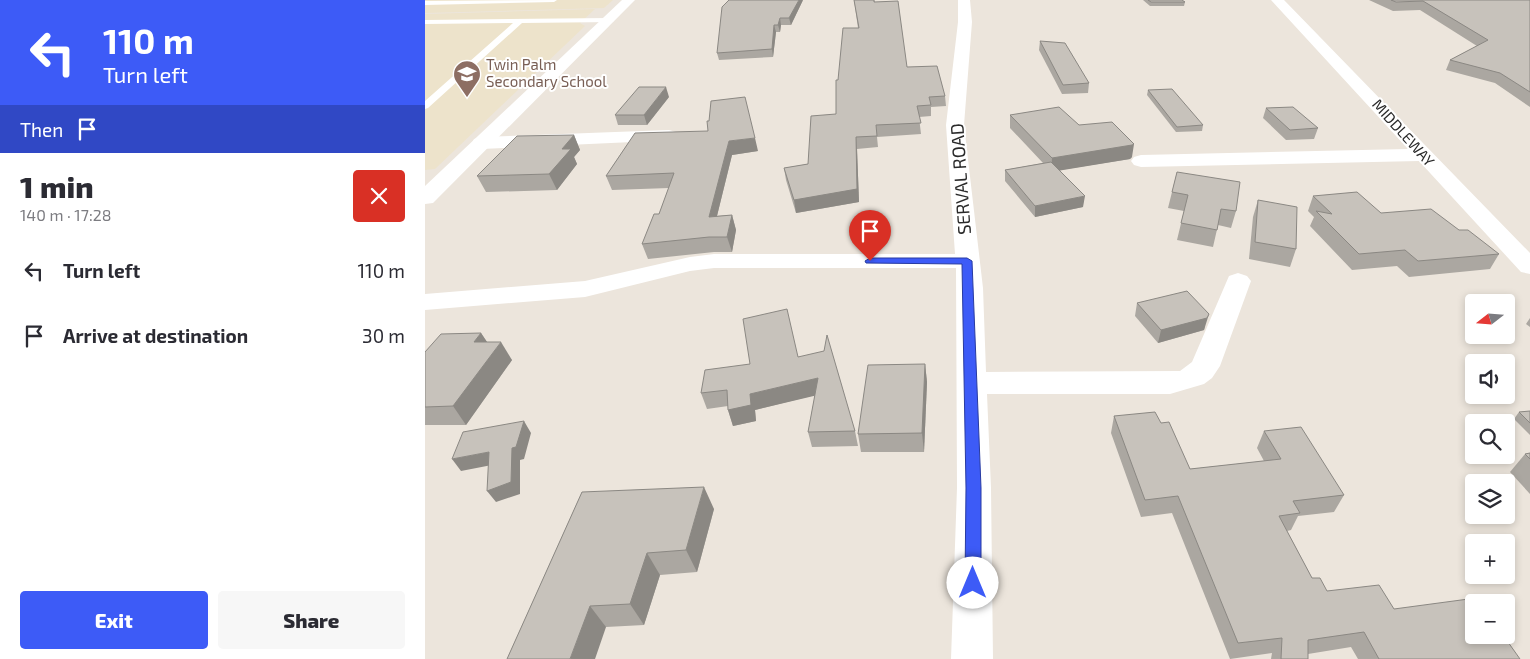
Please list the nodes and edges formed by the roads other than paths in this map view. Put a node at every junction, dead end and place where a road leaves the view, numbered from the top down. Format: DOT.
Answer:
graph roads {
  1 [pos="554,0"];
  2 [pos="629,0"];
  3 [pos="964,0"];
  4 [pos="1277,0"];
  5 [pos="425,3"];
  6 [pos="610,20"];
  7 [pos="520,21"];
  8 [pos="425,22"];
  9 [pos="425,106"];
  10 [pos="674,136"];
  11 [pos="481,144"];
  12 [pos="1422,155"];
  13 [pos="1141,160"];
  14 [pos="425,198"];
  15 [pos="967,261"];
  16 [pos="1530,267"];
  17 [pos="1238,281"];
  18 [pos="425,302"];
  19 [pos="971,383"];
  20 [pos="972,659"];
  1 -- 5 [label="lane"];
  2 -- 6 [label="street"];
  3 -- 15 [label="street, SERVAL ROAD"];
  4 -- 12 [label="street, MIDDLEWAY"];
  6 -- 7 [label="lane"];
  6 -- 11 [label="street"];
  7 -- 8 [label="lane"];
  7 -- 9 [label="lane"];
  10 -- 11 [label="street"];
  11 -- 14 [label="street"];
  12 -- 13 [label="street"];
  12 -- 16 [label="street, MIDDLEWAY"];
  15 -- 18 [label="street"];
  15 -- 19 [label="street, SERVAL ROAD"];
  17 -- 19 [label="street"];
  19 -- 20 [label="street, SERVAL ROAD"];
}
